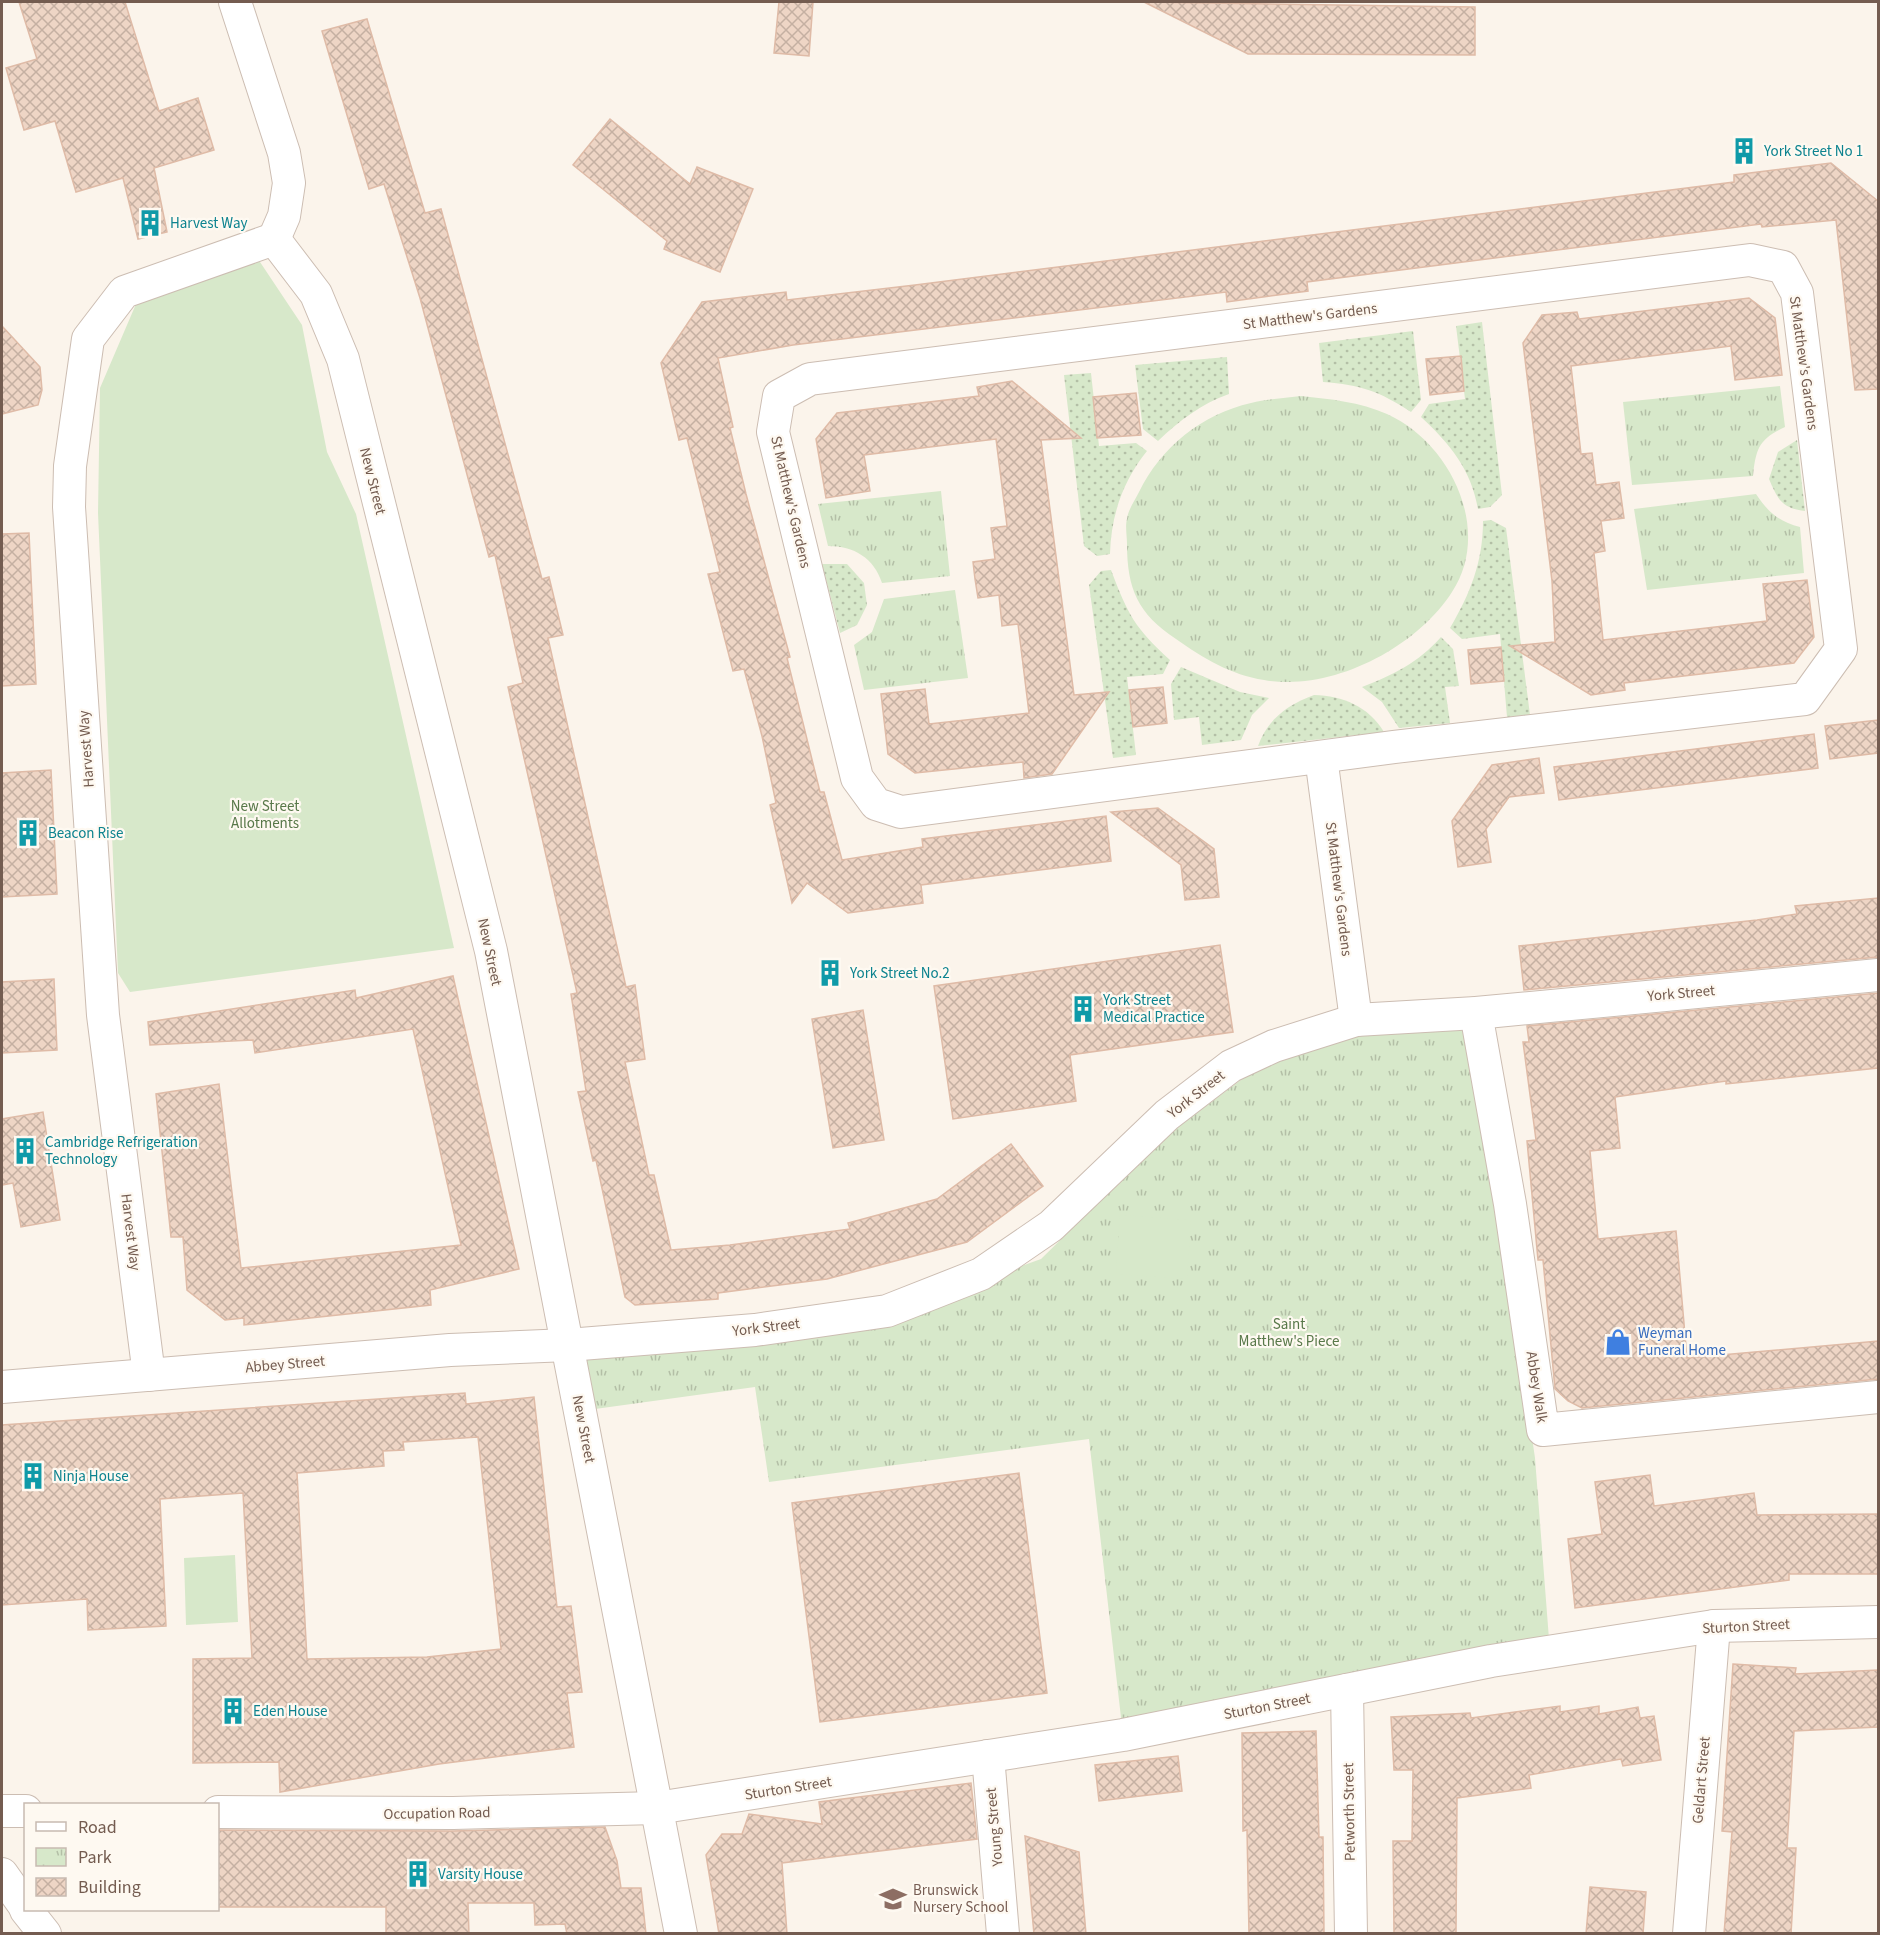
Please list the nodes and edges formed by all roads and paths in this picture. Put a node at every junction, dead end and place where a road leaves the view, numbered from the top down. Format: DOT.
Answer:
graph roads {
  1 [pos="235,2"];
  2 [pos="274,239"];
  3 [pos="1321,757"];
  4 [pos="1878,975"];
  5 [pos="1476,1013"];
  6 [pos="1356,1020"];
  7 [pos="568,1345"];
  8 [pos="149,1375"];
  9 [pos="2,1387"];
  10 [pos="1878,1397"];
  11 [pos="1878,1622"];
  12 [pos="1714,1626"];
  13 [pos="1347,1690"];
  14 [pos="988,1756"];
  15 [pos="657,1808"];
  16 [pos="2,1811"];
  17 [pos="24,1811"];
  18 [pos="219,1812"];
  19 [pos="2,1874"];
  20 [pos="24,1906"];
  21 [pos="28,1911"];
  22 [pos="45,1934"];
  23 [pos="681,1934"];
  24 [pos="1003,1934"];
  25 [pos="1351,1934"];
  26 [pos="1689,1934"];
  1 -- 2 [label="street"];
  2 -- 7 [label="street, New Street"];
  2 -- 8 [label="street, Harvest Way"];
  3 -- 3 [label="street, St Matthew's Gardens"];
  3 -- 6 [label="street, St Matthew's Gardens"];
  4 -- 5 [label="street, York Street"];
  5 -- 6 [label="street, York Street"];
  5 -- 10 [label="street, Abbey Walk"];
  6 -- 7 [label="street, York Street"];
  7 -- 8 [label="street, Abbey Street"];
  7 -- 15 [label="street, New Street"];
  8 -- 9 [label="street, Abbey Street"];
  11 -- 12 [label="street, Sturton Street"];
  12 -- 13 [label="street, Sturton Street"];
  12 -- 26 [label="street, Geldart Street"];
  13 -- 14 [label="street, Sturton Street"];
  13 -- 25 [label="street, Petworth Street"];
  14 -- 15 [label="street, Sturton Street"];
  14 -- 24 [label="street, Young Street"];
  15 -- 18 [label="street, Occupation Road"];
  15 -- 23 [label="street, New Street"];
  16 -- 17 [label="street"];
  19 -- 20 [label="street"];
  21 -- 22 [label="street"];
}
